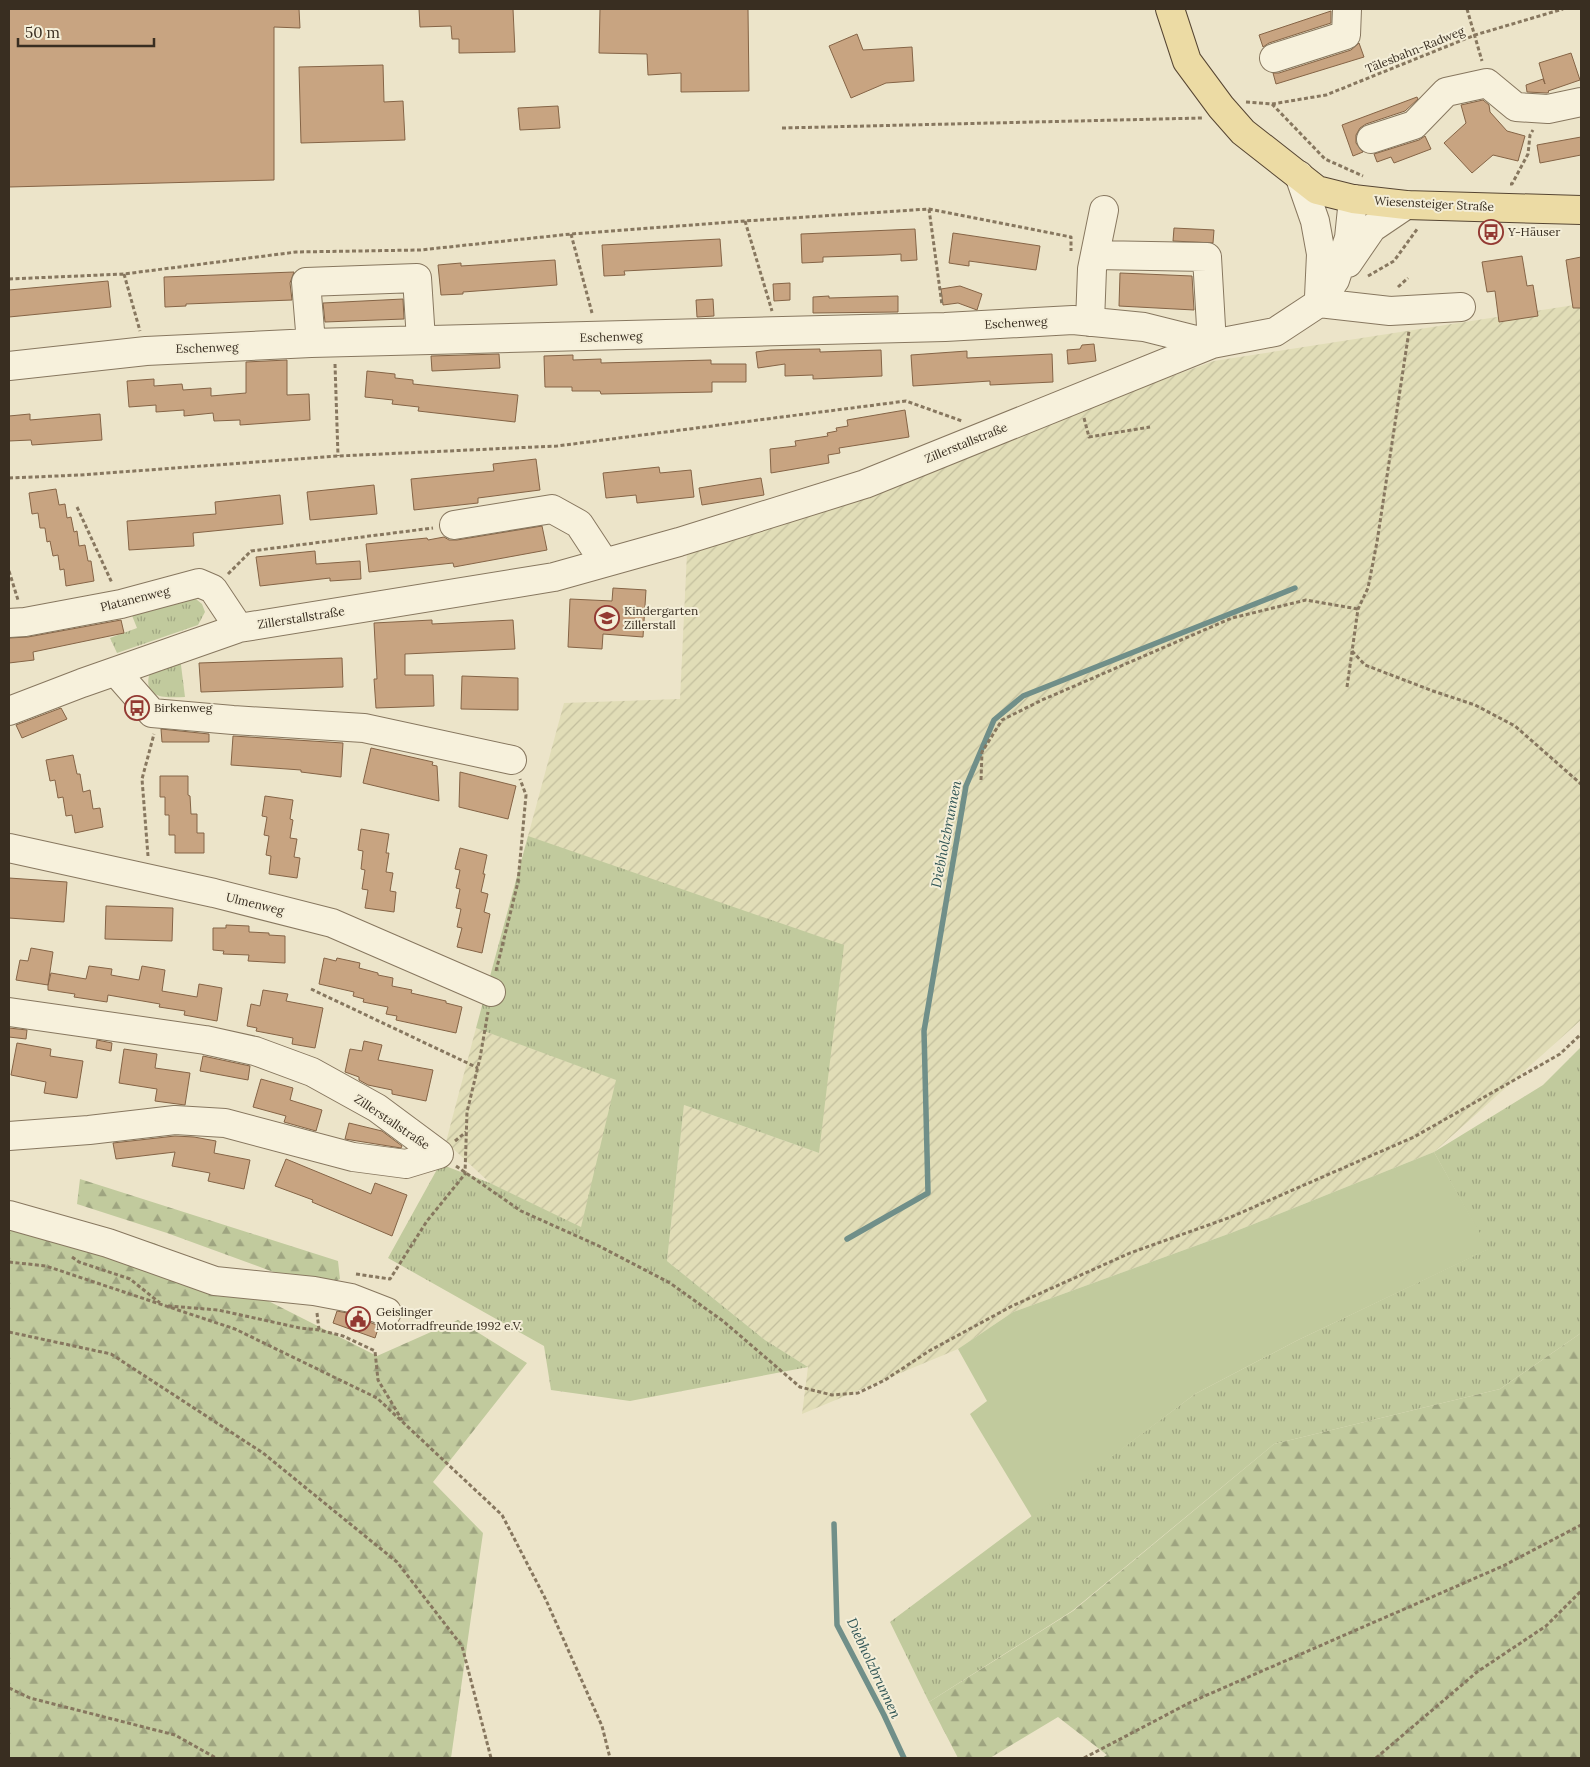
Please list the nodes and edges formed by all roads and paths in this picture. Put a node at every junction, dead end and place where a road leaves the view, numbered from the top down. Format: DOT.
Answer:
graph roads {
  1 [pos="1170,9"];
  2 [pos="1347,9"];
  3 [pos="1467,9"];
  4 [pos="1563,9"];
  5 [pos="1475,35"];
  6 [pos="1274,58"];
  7 [pos="1483,62"];
  8 [pos="1581,102"];
  9 [pos="1221,108"];
  10 [pos="1548,109"];
  11 [pos="782,128"];
  12 [pos="1372,139"];
  13 [pos="1299,175"];
  14 [pos="1512,184"];
  15 [pos="1360,188"];
  16 [pos="1406,205"];
  17 [pos="929,209"];
  18 [pos="1104,210"];
  19 [pos="1581,210"];
  20 [pos="745,220"];
  21 [pos="571,234"];
  22 [pos="1321,254"];
  23 [pos="1083,255"];
  24 [pos="124,274"];
  25 [pos="9,278"];
  26 [pos="1408,278"];
  27 [pos="1335,280"];
  28 [pos="1403,301"];
  29 [pos="1319,304"];
  30 [pos="1461,307"];
  31 [pos="1090,322"];
  32 [pos="944,327"];
  33 [pos="778,331"];
  34 [pos="598,337"];
  35 [pos="421,340"];
  36 [pos="323,343"];
  37 [pos="1212,344"];
  38 [pos="146,351"];
  39 [pos="9,366"];
  40 [pos="1078,398"];
  41 [pos="1150,427"];
  42 [pos="993,432"];
  43 [pos="338,456"];
  44 [pos="9,478"];
  45 [pos="77,507"];
  46 [pos="454,525"];
  47 [pos="604,562"];
  48 [pos="9,571"];
  49 [pos="213,589"];
  50 [pos="122,604"];
  51 [pos="1358,609"];
  52 [pos="17,622"];
  53 [pos="239,628"];
  54 [pos="1352,651"];
  55 [pos="116,672"];
  56 [pos="1347,687"];
  57 [pos="9,711"];
  58 [pos="160,714"];
  59 [pos="512,760"];
  60 [pos="981,780"];
  61 [pos="1581,784"];
  62 [pos="9,848"];
  63 [pos="150,879"];
  64 [pos="311,989"];
  65 [pos="491,992"];
  66 [pos="9,1012"];
  67 [pos="1581,1034"];
  68 [pos="478,1068"];
  69 [pos="9,1136"];
  70 [pos="439,1154"];
  71 [pos="465,1174"];
  72 [pos="9,1215"];
  73 [pos="66,1251"];
  74 [pos="9,1262"];
  75 [pos="352,1274"];
  76 [pos="163,1306"];
  77 [pos="387,1312"];
  78 [pos="9,1332"];
  79 [pos="405,1425"];
  80 [pos="1581,1524"];
  81 [pos="1581,1590"];
  82 [pos="9,1688"];
  83 [pos="216,1758"];
  84 [pos="491,1758"];
  85 [pos="610,1758"];
  86 [pos="1084,1758"];
  87 [pos="1376,1758"];
  1 -- 9 [label="main road, Wiesensteiger Straße"];
  2 -- 6 [label="street"];
  3 -- 5 [label="path"];
  4 -- 5 [label="path, Tälesbahn-Radweg"];
  5 -- 7 [label="path"];
  5 -- 15 [label="path, Tälesbahn-Radweg"];
  8 -- 10 [label="street"];
  9 -- 11 [label="path"];
  9 -- 13 [label="main road, Wiesensteiger Straße"];
  10 -- 12 [label="street"];
  10 -- 14 [label="path"];
  13 -- 15 [label="main road, Wiesensteiger Straße"];
  13 -- 22 [label="street"];
  15 -- 16 [label="main road, Wiesensteiger Straße"];
  15 -- 22 [label="street"];
  15 -- 27 [label="street, Zillerstallstraße"];
  16 -- 19 [label="main road, Wiesensteiger Straße"];
  16 -- 27 [label="street, Zillerstallstraße"];
  17 -- 20 [label="path"];
  17 -- 23 [label="path"];
  17 -- 32 [label="path"];
  18 -- 23 [label="street"];
  20 -- 21 [label="path"];
  20 -- 33 [label="path"];
  21 -- 24 [label="path"];
  21 -- 34 [label="path"];
  22 -- 29 [label="street"];
  23 -- 31 [label="street"];
  23 -- 37 [label="street"];
  24 -- 25 [label="path"];
  24 -- 38 [label="path"];
  26 -- 28 [label="path"];
  27 -- 29 [label="street, Zillerstallstraße"];
  28 -- 29 [label="street"];
  28 -- 30 [label="street"];
  28 -- 51 [label="path"];
  29 -- 37 [label="street, Zillerstallstraße"];
  31 -- 32 [label="street, Eschenweg"];
  31 -- 37 [label="street, Eschenweg"];
  32 -- 33 [label="street, Eschenweg"];
  33 -- 34 [label="street, Eschenweg"];
  34 -- 35 [label="street, Eschenweg"];
  35 -- 36 [label="street, Eschenweg"];
  35 -- 36 [label="street"];
  36 -- 38 [label="street, Eschenweg"];
  36 -- 43 [label="path"];
  37 -- 40 [label="street, Zillerstallstraße"];
  38 -- 39 [label="street, Eschenweg"];
  40 -- 41 [label="path"];
  40 -- 42 [label="street, Zillerstallstraße"];
  42 -- 43 [label="path"];
  42 -- 47 [label="street, Zillerstallstraße"];
  43 -- 44 [label="path"];
  45 -- 50 [label="path"];
  46 -- 47 [label="street"];
  46 -- 49 [label="path"];
  47 -- 53 [label="street, Zillerstallstraße"];
  48 -- 52 [label="path"];
  49 -- 50 [label="street, Platanenweg"];
  49 -- 53 [label="street"];
  50 -- 52 [label="street, Platanenweg"];
  51 -- 54 [label="path"];
  51 -- 60 [label="path"];
  53 -- 55 [label="street, Zillerstallstraße"];
  54 -- 56 [label="path"];
  54 -- 61 [label="path"];
  55 -- 57 [label="street, Zillerstallstraße"];
  55 -- 58 [label="street"];
  58 -- 59 [label="street"];
  58 -- 63 [label="path"];
  59 -- 65 [label="path"];
  62 -- 63 [label="street, Ulmenweg"];
  63 -- 65 [label="street, Ulmenweg"];
  64 -- 68 [label="path"];
  65 -- 68 [label="path"];
  66 -- 70 [label="street, Zillerstallstraße"];
  67 -- 71 [label="path"];
  68 -- 71 [label="path"];
  69 -- 70 [label="street, Zillerstallstraße"];
  70 -- 71 [label="path"];
  71 -- 75 [label="path"];
  72 -- 77 [label="street"];
  73 -- 76 [label="path"];
  74 -- 76 [label="path"];
  76 -- 79 [label="path"];
  76 -- 79 [label="path"];
  78 -- 84 [label="path"];
  79 -- 85 [label="path"];
  80 -- 86 [label="path"];
  81 -- 87 [label="path"];
  82 -- 83 [label="path"];
}
